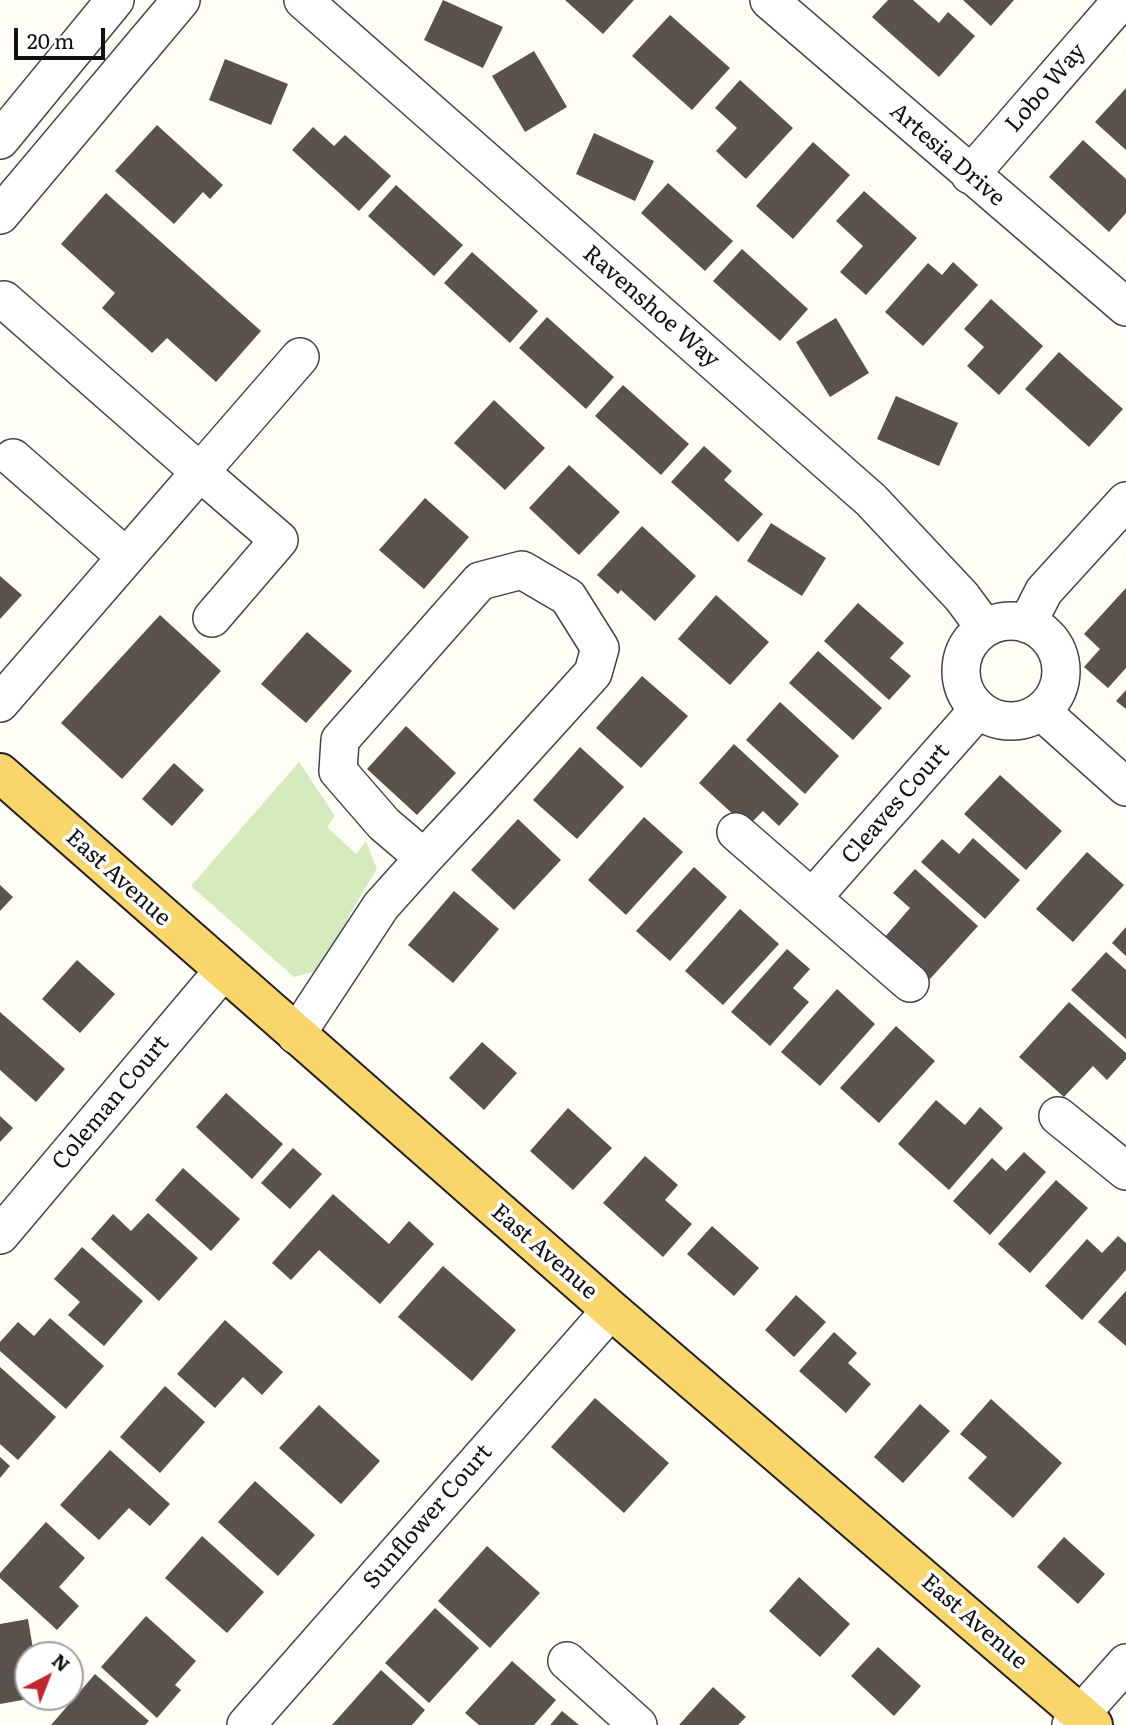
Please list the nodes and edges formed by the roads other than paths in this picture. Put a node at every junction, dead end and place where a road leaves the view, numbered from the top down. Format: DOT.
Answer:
graph roads {
  1 [pos="115,0"];
  2 [pos="181,0"];
  3 [pos="303,0"];
  4 [pos="769,0"];
  5 [pos="1122,0"];
  6 [pos="0,140"];
  7 [pos="970,175"];
  8 [pos="0,215"];
  9 [pos="4,300"];
  10 [pos="1126,307"];
  11 [pos="300,357"];
  12 [pos="13,458"];
  13 [pos="200,472"];
  14 [pos="1126,501"];
  15 [pos="126,558"];
  16 [pos="212,618"];
  17 [pos="1027,624"];
  18 [pos="985,628"];
  19 [pos="0,704"];
  20 [pos="978,710"];
  21 [pos="1041,711"];
  22 [pos="0,772"];
  23 [pos="1126,787"];
  24 [pos="736,832"];
  25 [pos="425,858"];
  26 [pos="813,897"];
  27 [pos="223,971"];
  28 [pos="910,983"];
  29 [pos="296,1035"];
  30 [pos="1058,1116"];
  31 [pos="1126,1171"];
  32 [pos="0,1235"];
  33 [pos="611,1310"];
  34 [pos="567,1661"];
  35 [pos="1126,1662"];
  36 [pos="1082,1721"];
  37 [pos="246,1725"];
  38 [pos="638,1725"];
  1 -- 6 [label="street"];
  2 -- 8 [label="street"];
  3 -- 18 [label="street, Ravenshoe Way"];
  4 -- 7 [label="street, Artesia Drive"];
  5 -- 7 [label="street, Lobo Way"];
  7 -- 10 [label="street, Artesia Drive"];
  9 -- 13 [label="street"];
  11 -- 13 [label="street"];
  12 -- 15 [label="street"];
  13 -- 15 [label="street"];
  13 -- 16 [label="street"];
  14 -- 17 [label="street"];
  15 -- 19 [label="street"];
  17 -- 18 [label="street"];
  17 -- 21 [label="street"];
  18 -- 20 [label="street"];
  20 -- 21 [label="street"];
  20 -- 26 [label="street, Cleaves Court"];
  21 -- 23 [label="street"];
  22 -- 27 [label="main road, East Avenue"];
  24 -- 26 [label="street"];
  25 -- 25 [label="street"];
  25 -- 29 [label="street"];
  26 -- 28 [label="street"];
  27 -- 29 [label="main road, East Avenue"];
  27 -- 32 [label="street, Coleman Court"];
  29 -- 33 [label="main road, East Avenue"];
  30 -- 31 [label="street"];
  33 -- 36 [label="main road, East Avenue"];
  33 -- 37 [label="street, Sunflower Court"];
  34 -- 38 [label="street"];
  35 -- 36 [label="street"];
}
